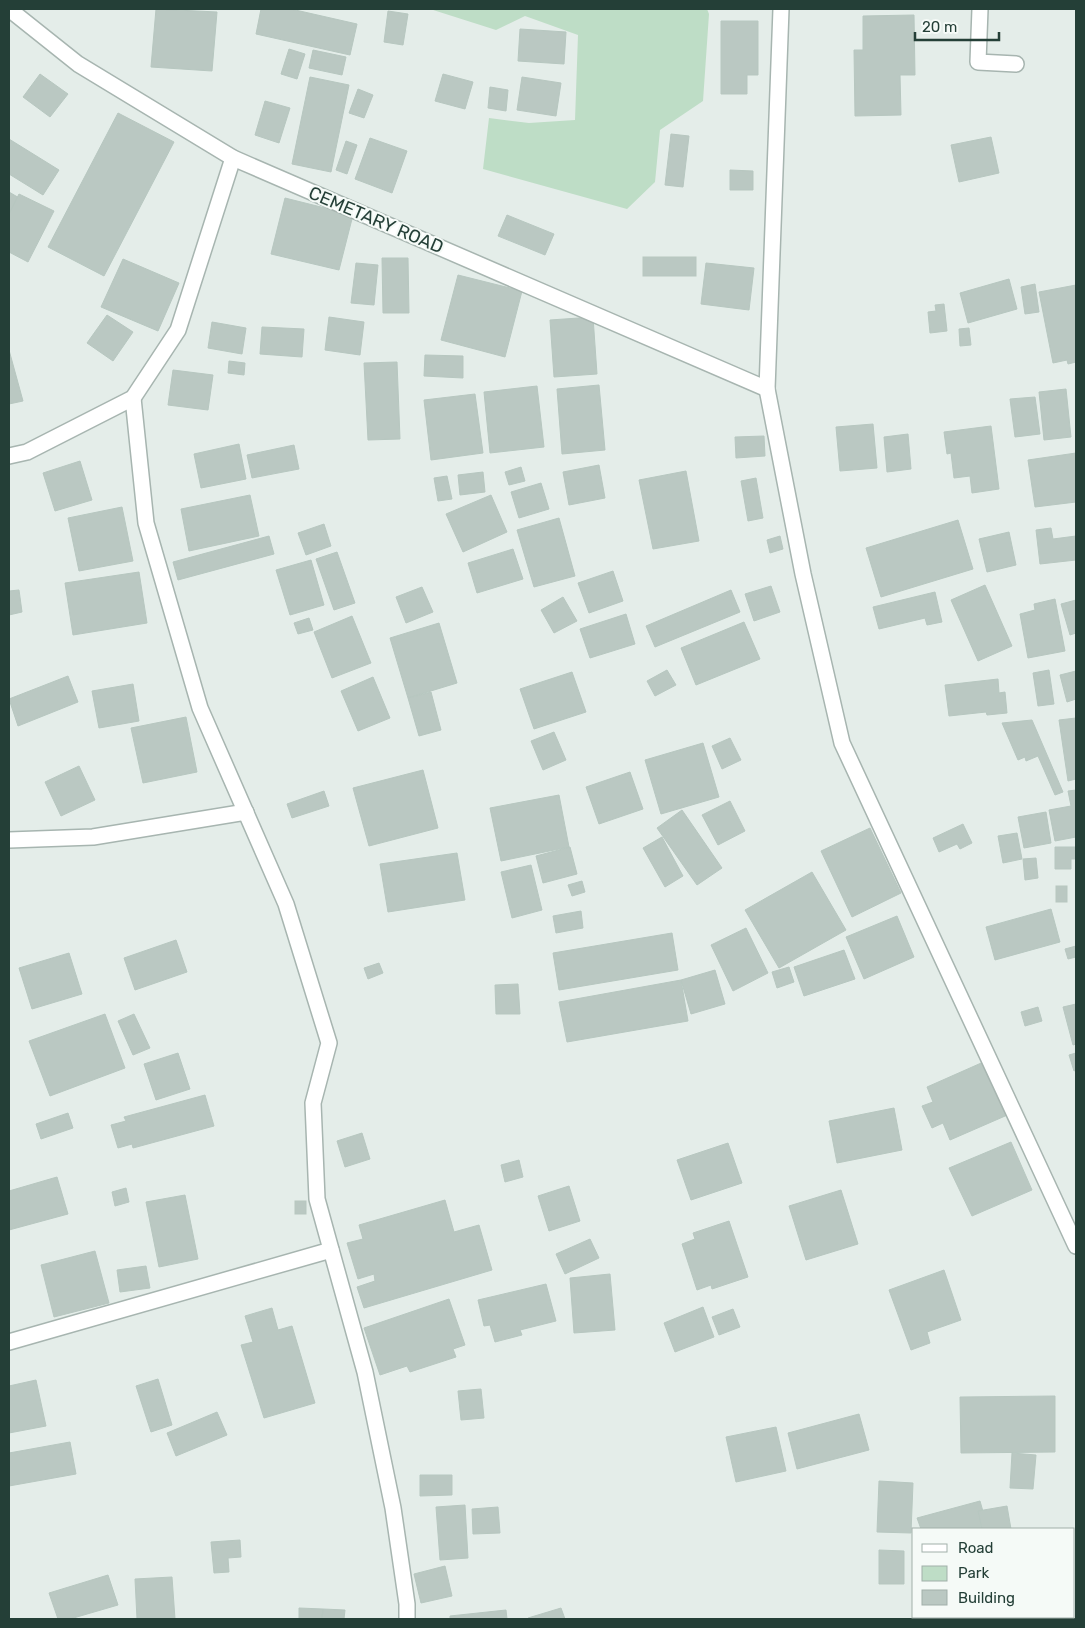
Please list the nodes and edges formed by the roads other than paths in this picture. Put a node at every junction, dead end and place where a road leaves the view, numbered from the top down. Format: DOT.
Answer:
graph roads {
  1 [pos="9,9"];
  2 [pos="781,9"];
  3 [pos="980,9"];
  4 [pos="1016,64"];
  5 [pos="232,158"];
  6 [pos="767,389"];
  7 [pos="133,398"];
  8 [pos="9,456"];
  9 [pos="246,812"];
  10 [pos="9,840"];
  11 [pos="1076,1246"];
  12 [pos="331,1250"];
  13 [pos="9,1342"];
  14 [pos="407,1619"];
  1 -- 5 [label="street, CEMETARY ROAD"];
  2 -- 6 [label="street"];
  3 -- 4 [label="street"];
  5 -- 6 [label="street, CEMETARY ROAD"];
  5 -- 7 [label="street"];
  6 -- 11 [label="street"];
  7 -- 8 [label="street"];
  7 -- 9 [label="street"];
  9 -- 10 [label="street"];
  9 -- 12 [label="street"];
  12 -- 13 [label="street"];
  12 -- 14 [label="street"];
}
